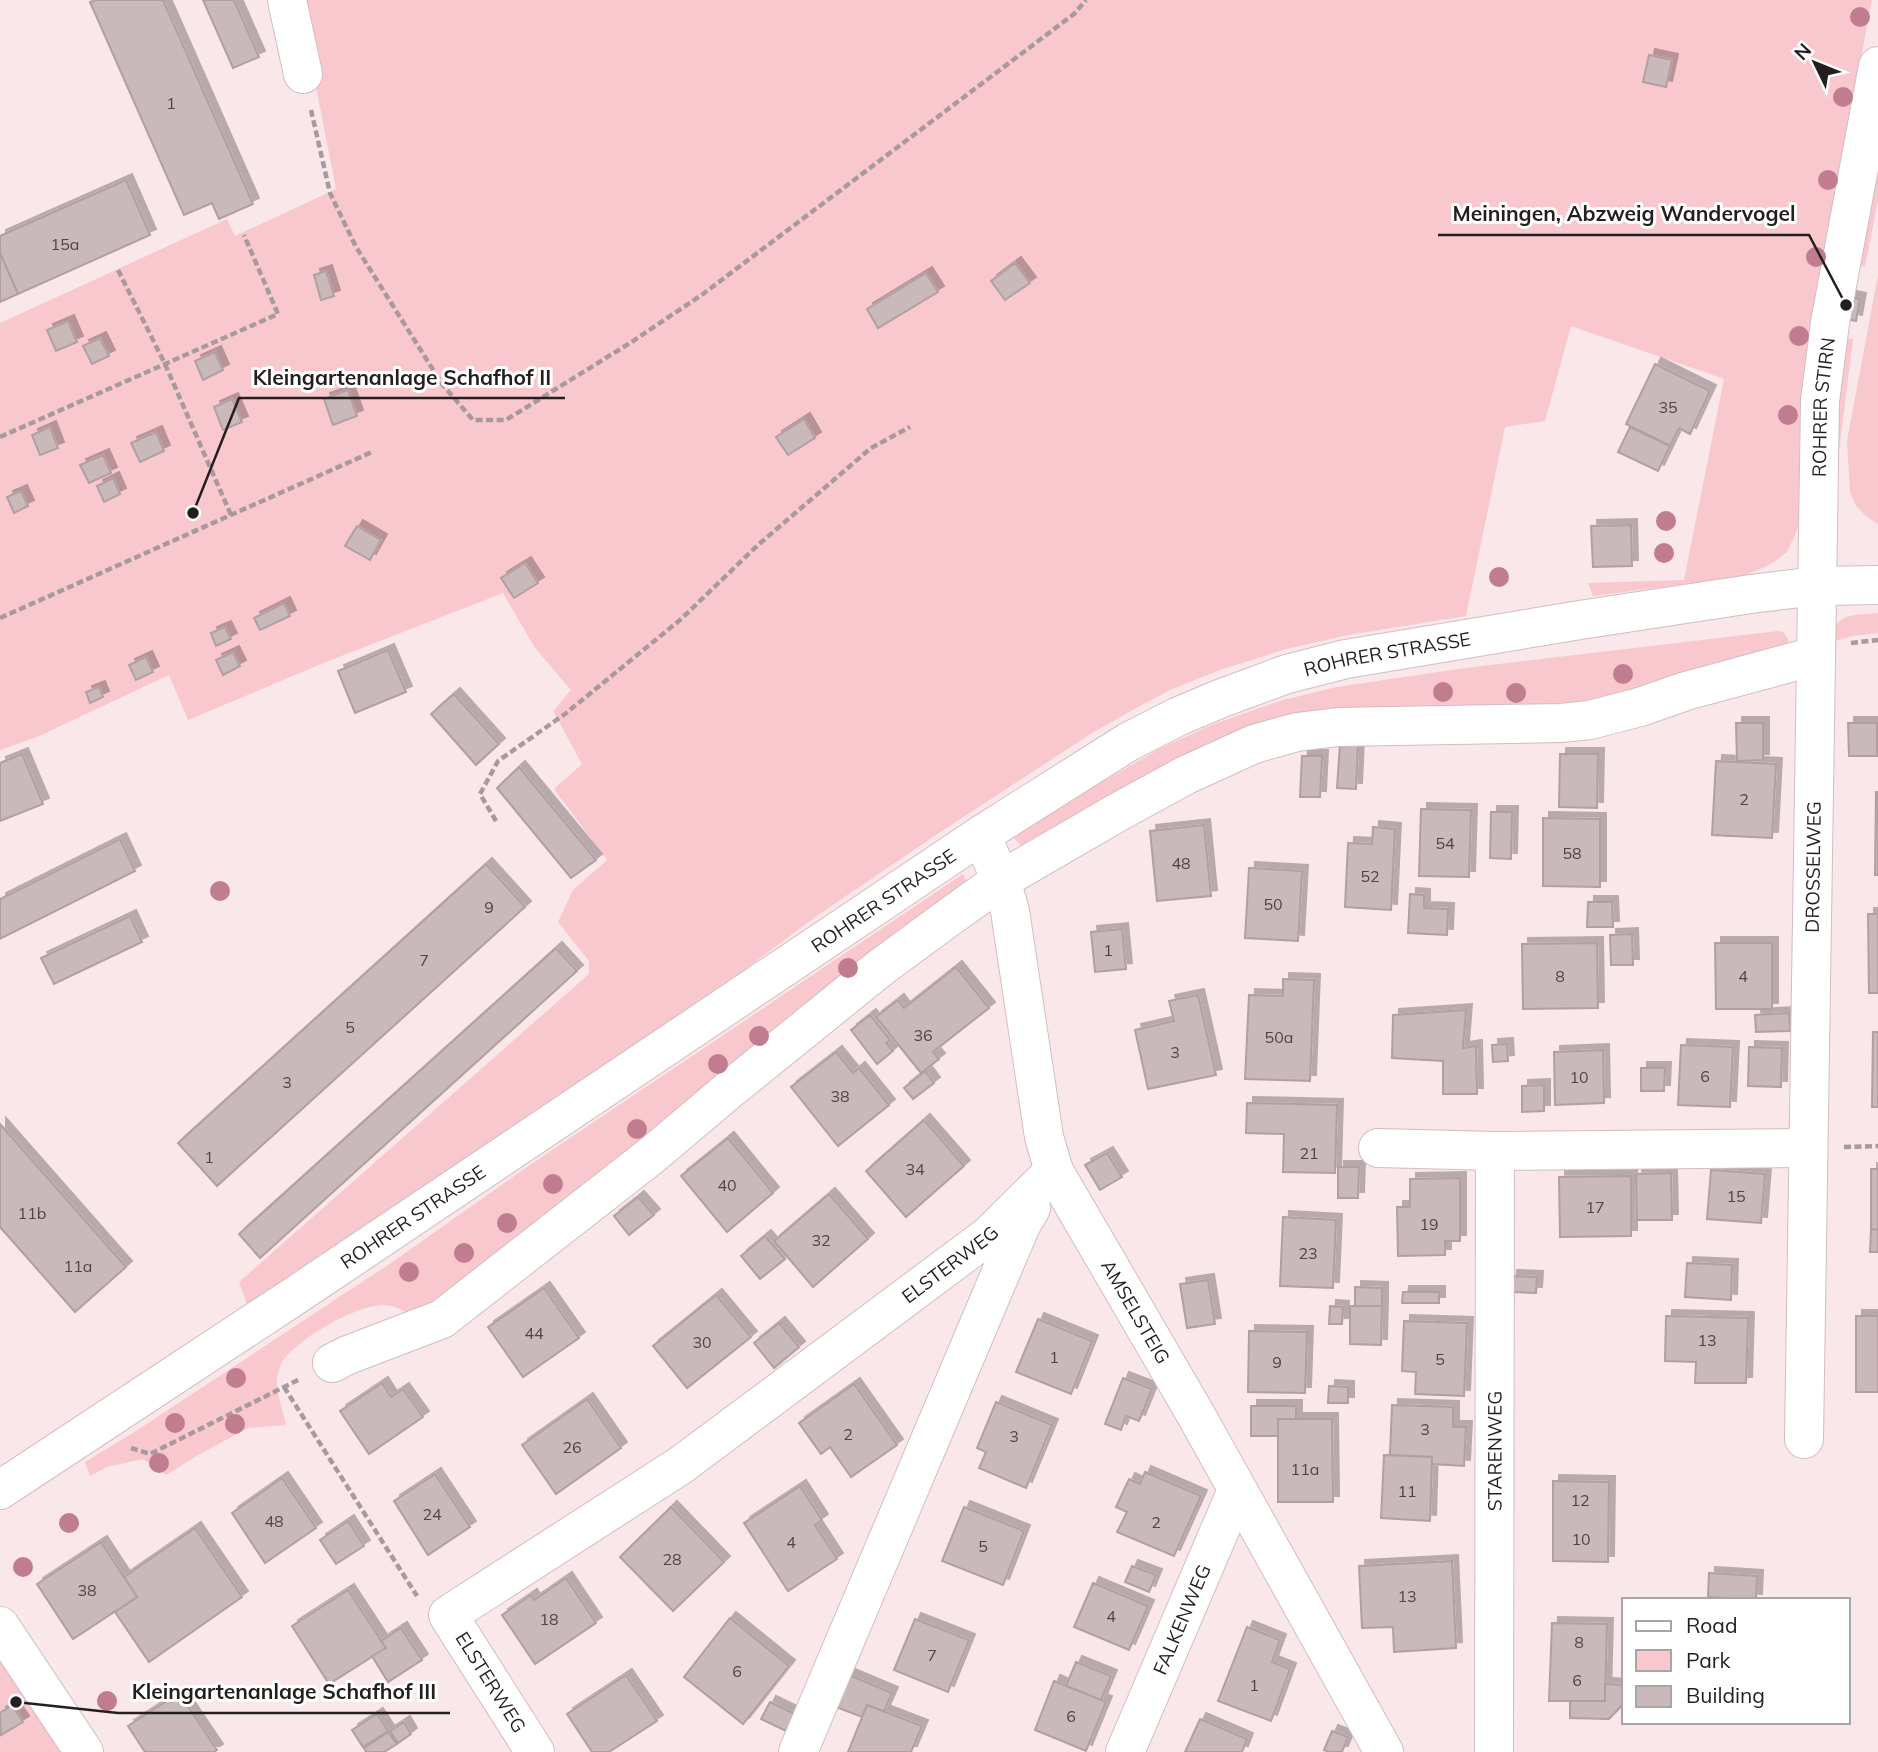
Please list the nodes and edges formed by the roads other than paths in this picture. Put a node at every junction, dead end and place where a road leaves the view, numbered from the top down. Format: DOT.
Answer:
graph roads {
  1 [pos="287,0"];
  2 [pos="1878,66"];
  3 [pos="303,74"];
  4 [pos="1878,585"];
  5 [pos="1817,586"];
  6 [pos="1815,656"];
  7 [pos="981,835"];
  8 [pos="1001,880"];
  9 [pos="1378,1148"];
  10 [pos="1808,1148"];
  11 [pos="1495,1151"];
  12 [pos="1054,1171"];
  13 [pos="332,1363"];
  14 [pos="1804,1439"];
  15 [pos="0,1490"];
  16 [pos="1237,1490"];
  17 [pos="0,1626"];
  18 [pos="84,1752"];
  19 [pos="535,1752"];
  20 [pos="798,1752"];
  21 [pos="1125,1752"];
  22 [pos="1384,1752"];
  23 [pos="1494,1752"];
  1 -- 3 [label="street"];
  2 -- 5 [label="street, ROHRER STIRN"];
  4 -- 5 [label="street, ROHRER STRASSE"];
  5 -- 6 [label="street, DROSSELWEG"];
  5 -- 7 [label="street, ROHRER STRASSE"];
  6 -- 8 [label="street"];
  6 -- 10 [label="street, DROSSELWEG"];
  7 -- 8 [label="street, AMSELSTEIG"];
  7 -- 15 [label="street, ROHRER STRASSE"];
  8 -- 12 [label="street, AMSELSTEIG"];
  8 -- 13 [label="street"];
  9 -- 11 [label="street"];
  10 -- 11 [label="street"];
  10 -- 14 [label="street, DROSSELWEG"];
  11 -- 23 [label="street, STARENWEG"];
  12 -- 16 [label="street, AMSELSTEIG"];
  12 -- 19 [label="street, ELSTERWEG"];
  12 -- 20 [label="street, ELSTERWEG"];
  16 -- 21 [label="street, FALKENWEG"];
  16 -- 22 [label="street, AMSELSTEIG"];
  17 -- 18 [label="street"];
}
